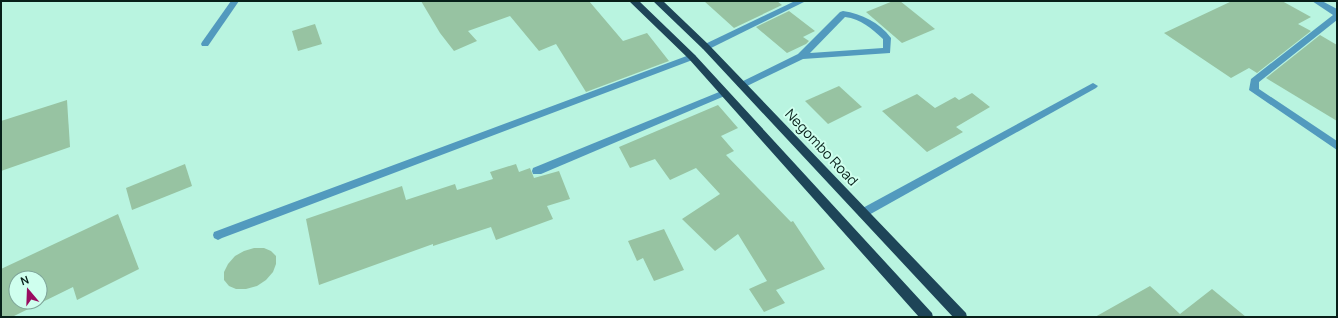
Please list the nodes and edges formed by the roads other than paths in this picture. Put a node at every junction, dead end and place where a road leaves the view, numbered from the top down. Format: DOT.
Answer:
graph roads {
  1 [pos="235,1"];
  2 [pos="634,1"];
  3 [pos="658,1"];
  4 [pos="802,1"];
  5 [pos="1316,1"];
  6 [pos="1337,15"];
  7 [pos="205,44"];
  8 [pos="706,47"];
  9 [pos="801,56"];
  10 [pos="692,57"];
  11 [pos="742,84"];
  12 [pos="1093,86"];
  13 [pos="724,93"];
  14 [pos="1337,146"];
  15 [pos="537,171"];
  16 [pos="863,214"];
  17 [pos="218,235"];
  18 [pos="927,317"];
  19 [pos="961,317"];
  1 -- 7 [label="street"];
  2 -- 10 [label="highway"];
  3 -- 8 [label="highway, Negombo Road"];
  4 -- 8 [label="street"];
  5 -- 6 [label="street"];
  6 -- 14 [label="street"];
  8 -- 11 [label="highway, Negombo Road"];
  9 -- 9 [label="street"];
  9 -- 11 [label="street"];
  10 -- 13 [label="highway"];
  10 -- 17 [label="street"];
  11 -- 16 [label="highway, Negombo Road"];
  12 -- 16 [label="street"];
  13 -- 15 [label="street"];
  13 -- 18 [label="highway"];
  16 -- 19 [label="highway, Negombo Road"];
}
